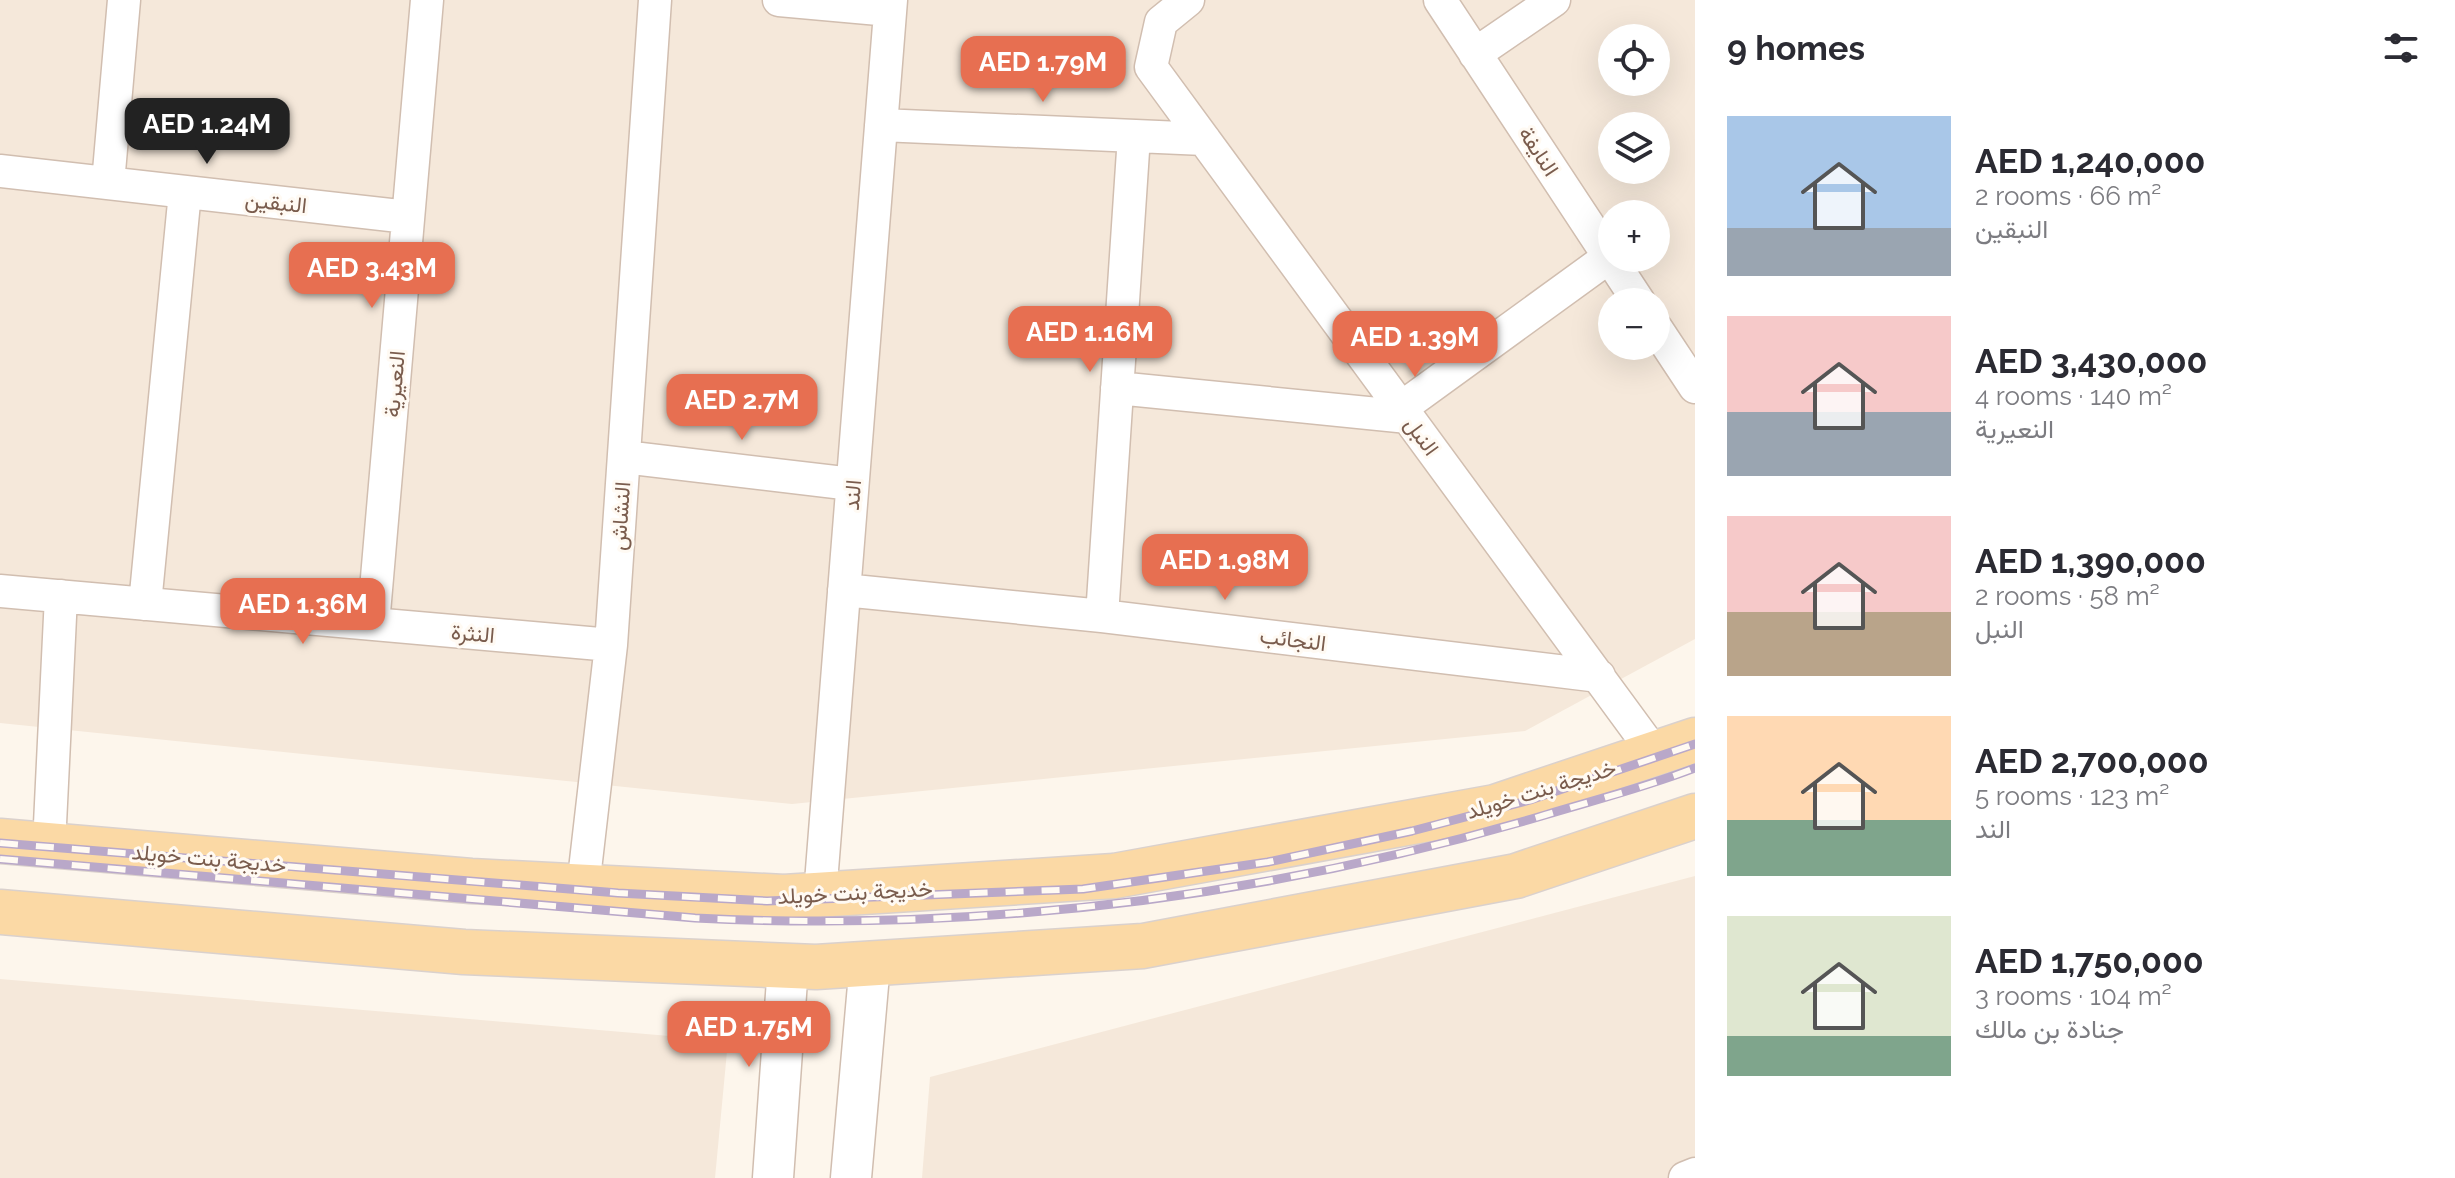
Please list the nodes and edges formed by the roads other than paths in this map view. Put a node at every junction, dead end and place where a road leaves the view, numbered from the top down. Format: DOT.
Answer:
graph roads {
  1 [pos="124,0"];
  2 [pos="427,0"];
  3 [pos="655,0"];
  4 [pos="779,0"];
  5 [pos="1188,0"];
  6 [pos="1440,0"];
  7 [pos="1554,0"];
  8 [pos="890,5"];
  9 [pos="1475,54"];
  10 [pos="881,125"];
  11 [pos="1134,136"];
  12 [pos="1204,139"];
  13 [pos="0,171"];
  14 [pos="108,183"];
  15 [pos="185,192"];
  16 [pos="408,217"];
  17 [pos="1598,240"];
  18 [pos="1598,265"];
  19 [pos="1670,349"];
  20 [pos="1695,387"];
  21 [pos="1117,388"];
  22 [pos="1404,412"];
  23 [pos="624,457"];
  24 [pos="852,484"];
  25 [pos="844,590"];
  26 [pos="0,591"];
  27 [pos="61,596"];
  28 [pos="145,604"];
  29 [pos="1102,616"];
  30 [pos="373,624"];
  31 [pos="611,645"];
  32 [pos="1599,676"];
  33 [pos="1675,747"];
  34 [pos="1695,816"];
  35 [pos="0,841"];
  36 [pos="49,845"];
  37 [pos="583,887"];
  38 [pos="820,895"];
  39 [pos="0,912"];
  40 [pos="870,963"];
  41 [pos="788,966"];
  42 [pos="1695,1174"];
  43 [pos="773,1178"];
  44 [pos="851,1178"];
  45 [pos="1685,1178"];
  1 -- 14 [label="street"];
  2 -- 16 [label="street, النعيرية"];
  3 -- 23 [label="street, النشاش"];
  4 -- 8 [label="street"];
  5 -- 12 [label="street, النبل"];
  6 -- 9 [label="street, النايفة"];
  7 -- 9 [label="street"];
  8 -- 10 [label="street, الند"];
  9 -- 17 [label="street, النايفة"];
  10 -- 11 [label="street"];
  10 -- 24 [label="street, الند"];
  11 -- 12 [label="street"];
  11 -- 21 [label="street"];
  12 -- 22 [label="street, النبل"];
  13 -- 14 [label="street, النبقين"];
  14 -- 15 [label="street, النبقين"];
  15 -- 16 [label="street, النبقين"];
  15 -- 28 [label="street"];
  16 -- 30 [label="street, النعيرية"];
  18 -- 22 [label="street"];
  19 -- 20 [label="street"];
  21 -- 22 [label="street"];
  21 -- 29 [label="street"];
  22 -- 32 [label="street, النبل"];
  23 -- 24 [label="street"];
  23 -- 31 [label="street, النشاش"];
  24 -- 25 [label="street, الند"];
  25 -- 29 [label="street, النجائب"];
  25 -- 38 [label="street, الند"];
  26 -- 27 [label="street, النثرة"];
  27 -- 28 [label="street, النثرة"];
  27 -- 36 [label="street"];
  28 -- 30 [label="street, النثرة"];
  29 -- 32 [label="street, النجائب"];
  30 -- 31 [label="street, النثرة"];
  31 -- 37 [label="street, النشاش"];
  32 -- 33 [label="street, النبل"];
  33 -- 38 [label="main road, خديجة بنت خويلد"];
  34 -- 40 [label="main road"];
  35 -- 36 [label="main road, خديجة بنت خويلد"];
  36 -- 37 [label="main road, خديجة بنت خويلد"];
  37 -- 38 [label="main road, خديجة بنت خويلد"];
  39 -- 41 [label="main road"];
  40 -- 41 [label="main road"];
  40 -- 44 [label="street"];
  41 -- 43 [label="street"];
  42 -- 45 [label="street"];
}
